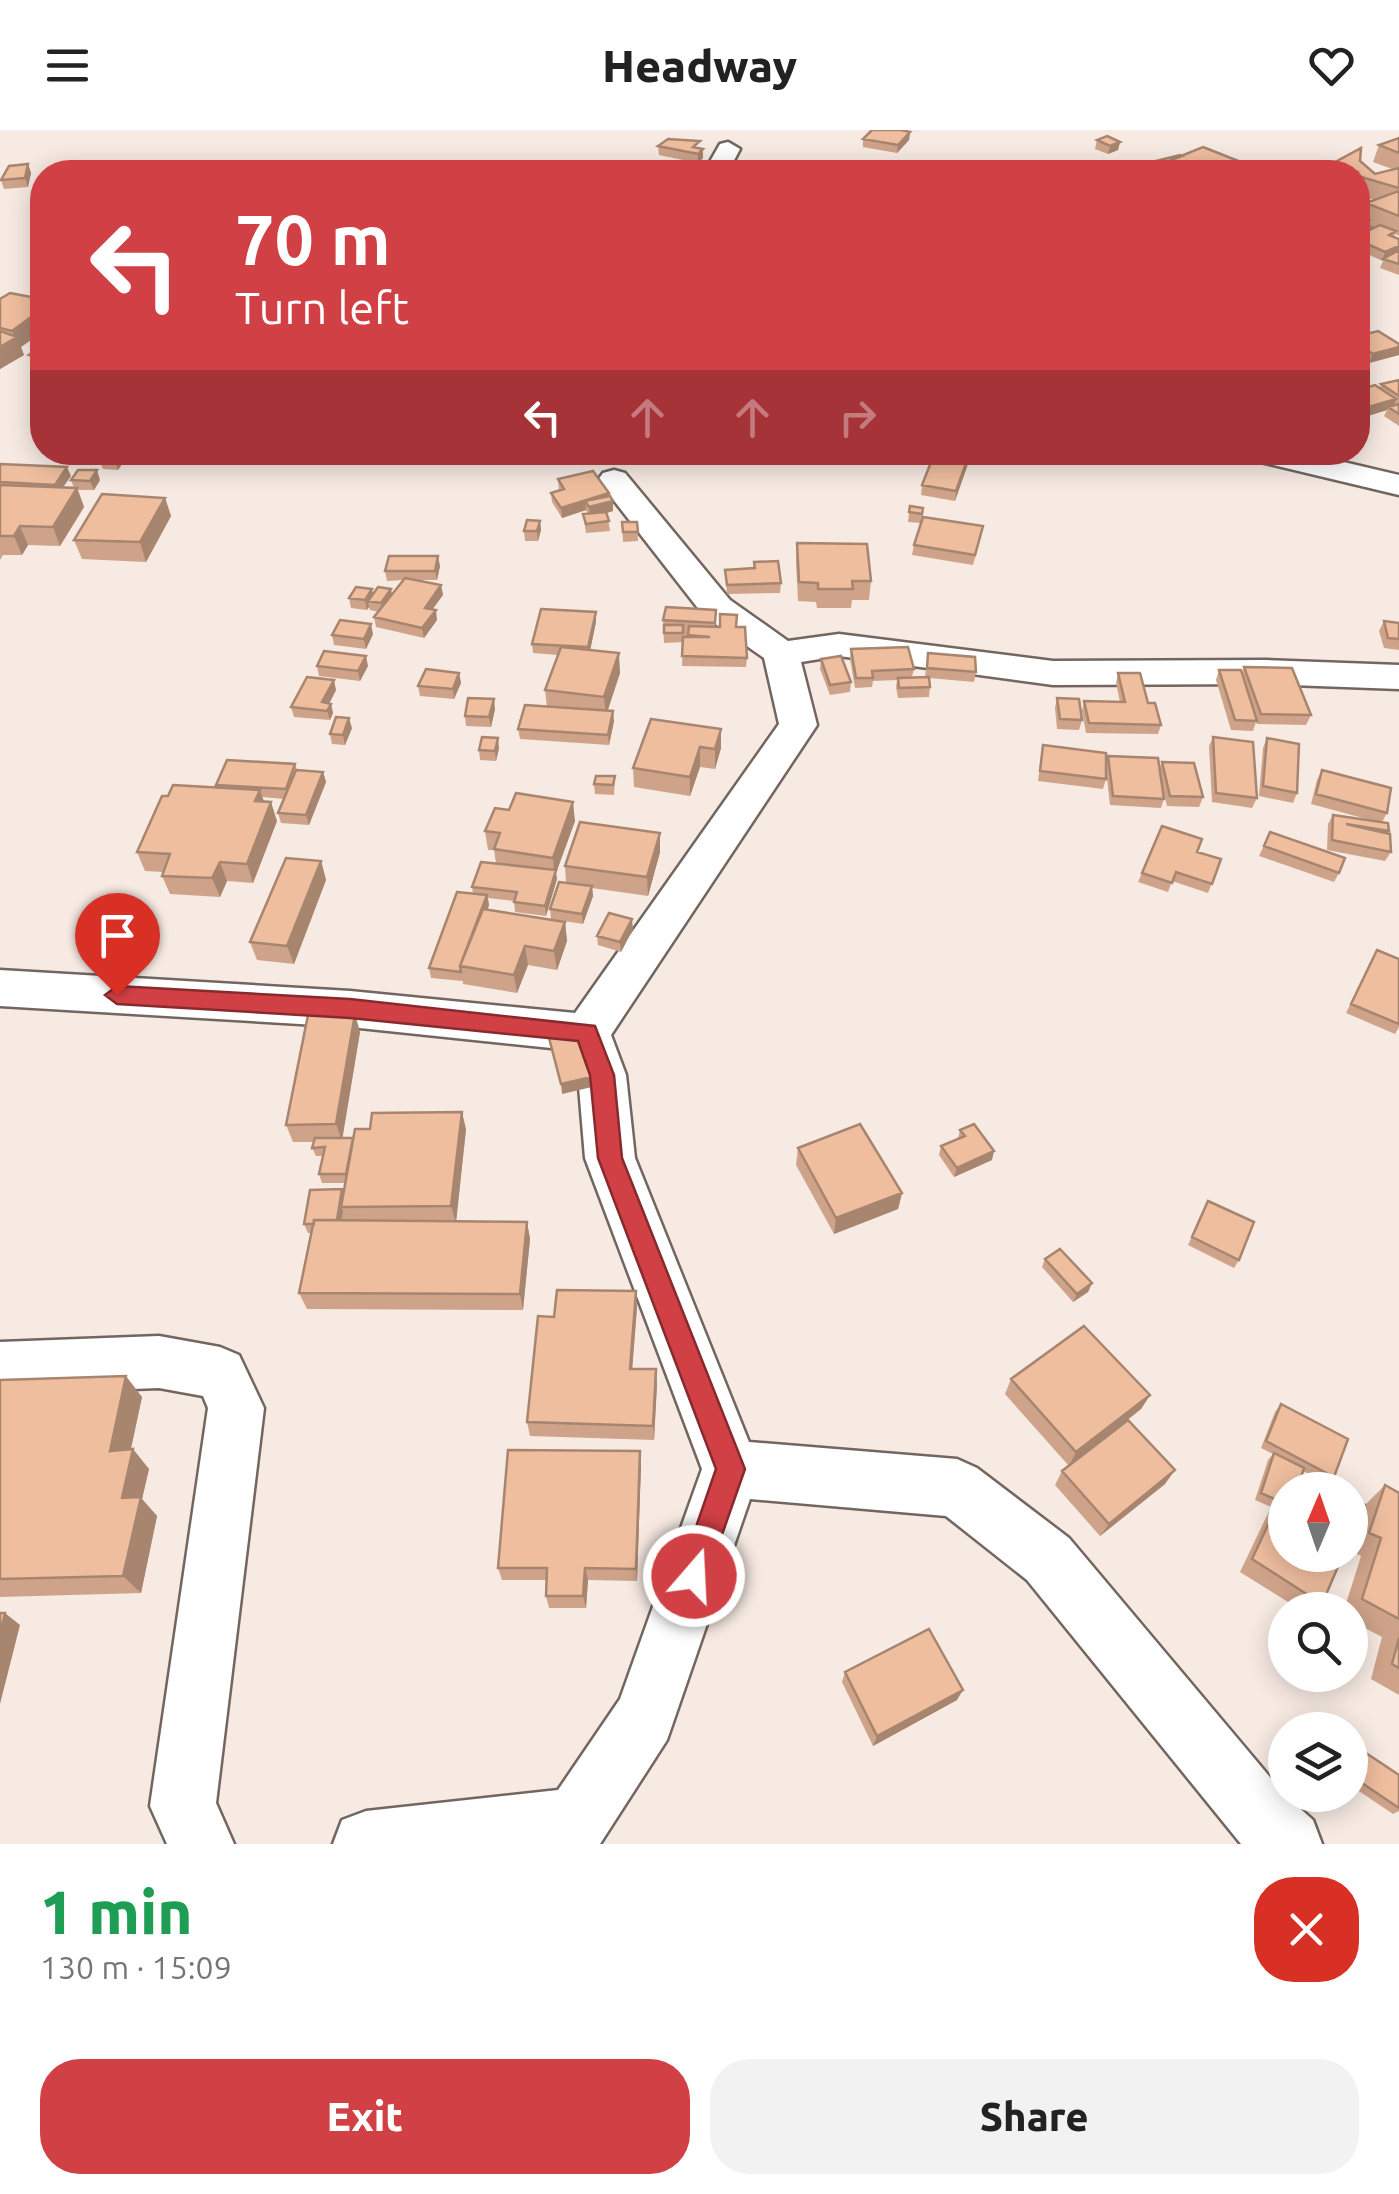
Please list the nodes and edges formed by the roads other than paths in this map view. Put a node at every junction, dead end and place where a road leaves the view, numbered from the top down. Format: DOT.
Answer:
graph roads {
  1 [pos="728,149"];
  2 [pos="722,160"];
  3 [pos="1314,465"];
  4 [pos="614,480"];
  5 [pos="1399,485"];
  6 [pos="781,653"];
  7 [pos="1399,678"];
  8 [pos="0,988"];
  9 [pos="587,1032"];
  10 [pos="0,1368"];
  11 [pos="730,1469"];
  12 [pos="579,1832"];
  13 [pos="202,1844"];
  14 [pos="366,1844"];
  15 [pos="1290,1844"];
  1 -- 2 [label="street"];
  3 -- 5 [label="street"];
  4 -- 6 [label="street"];
  6 -- 7 [label="street"];
  6 -- 9 [label="street"];
  8 -- 9 [label="street"];
  9 -- 11 [label="street"];
  10 -- 13 [label="street"];
  11 -- 12 [label="street"];
  11 -- 15 [label="street"];
  12 -- 14 [label="street"];
}
